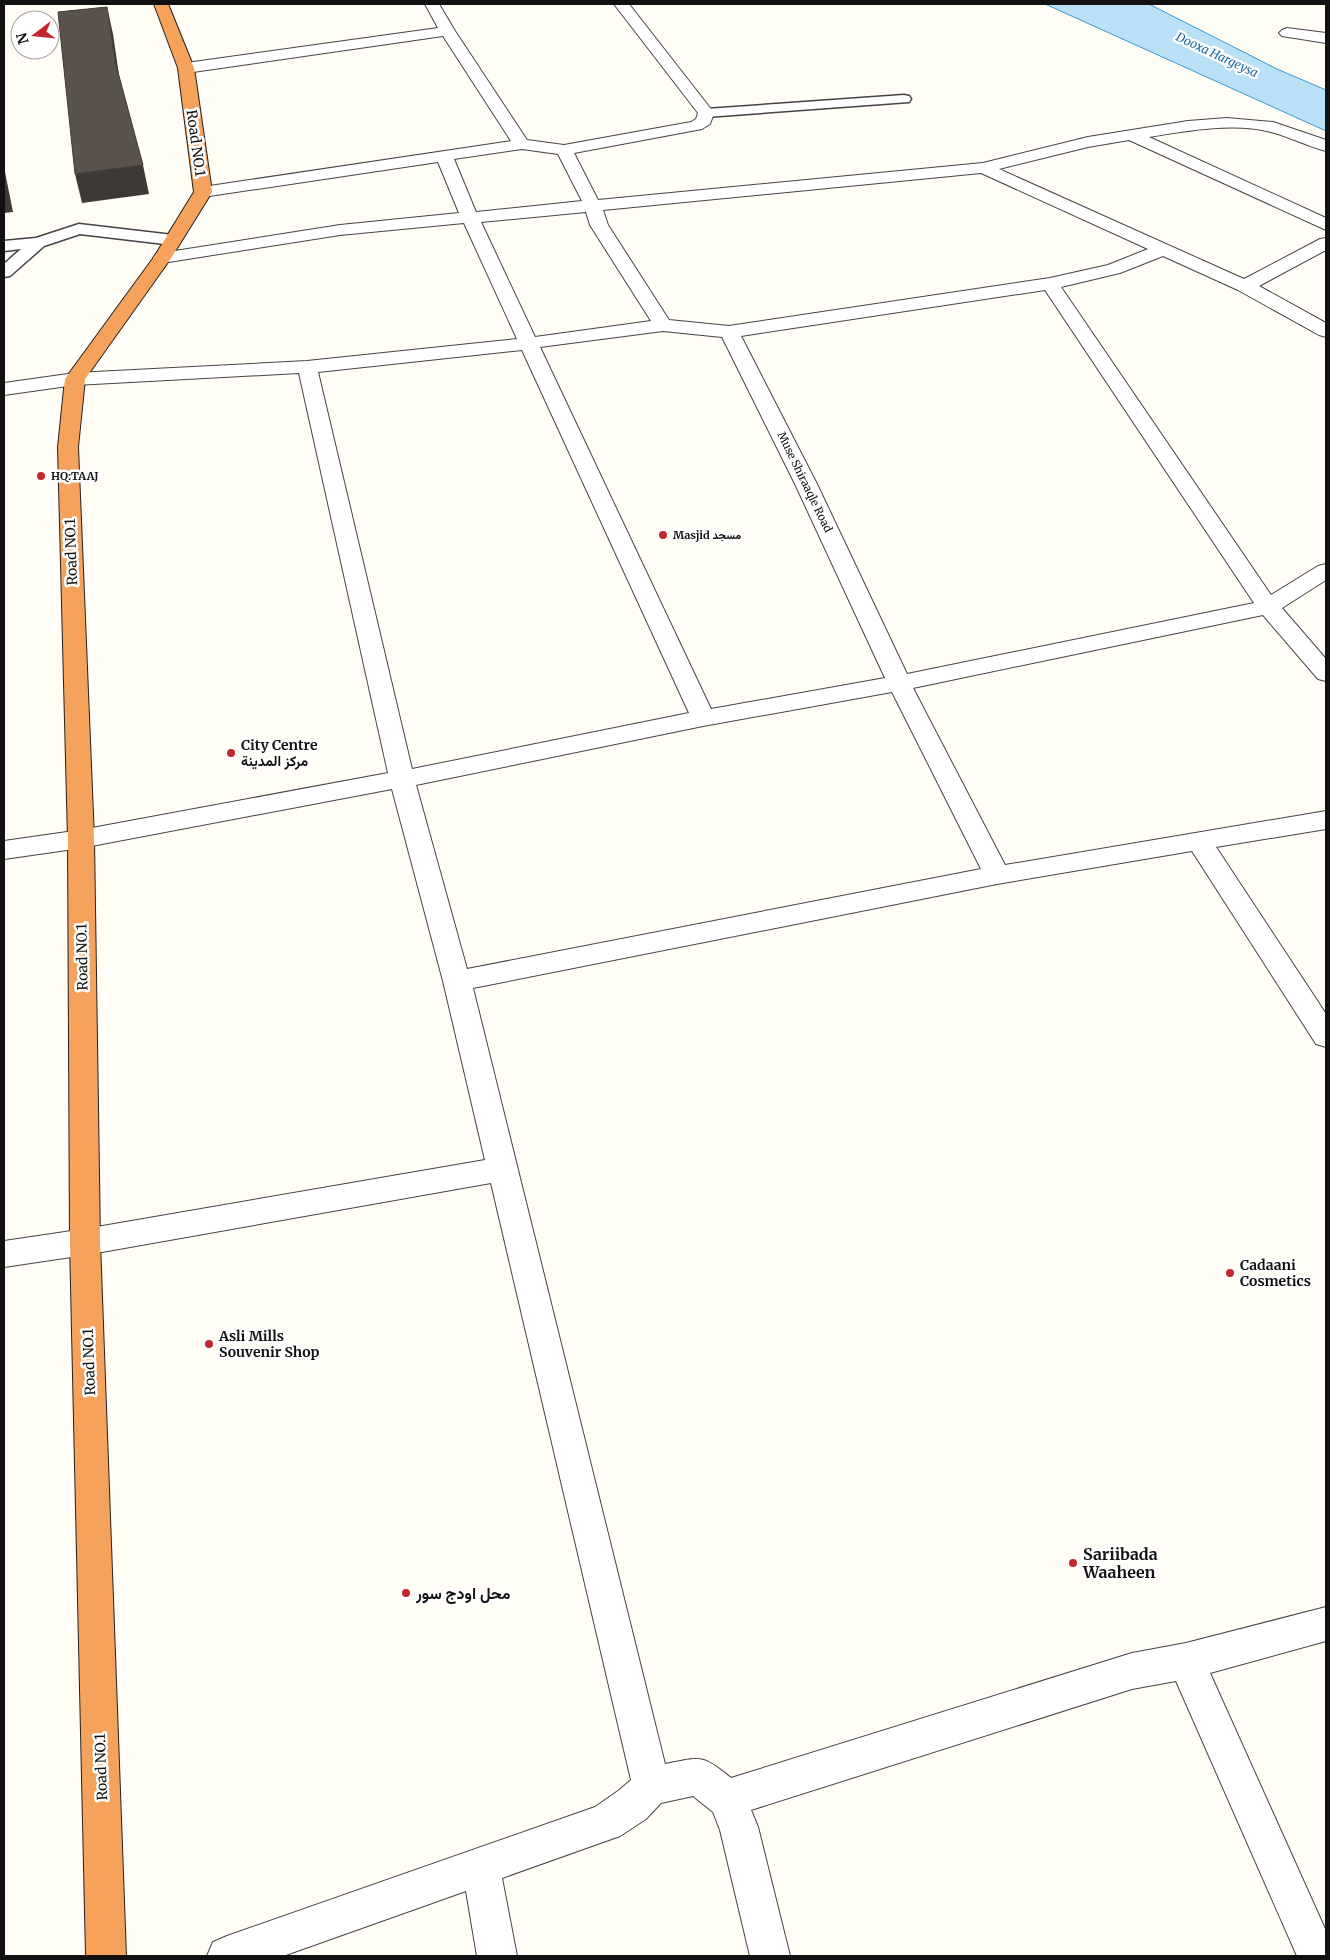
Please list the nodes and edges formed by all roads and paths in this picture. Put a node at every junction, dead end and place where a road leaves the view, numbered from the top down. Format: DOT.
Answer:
graph roads {
  1 [pos="161,4"];
  2 [pos="432,4"];
  3 [pos="621,4"];
  4 [pos="446,30"];
  5 [pos="1287,33"];
  6 [pos="1326,38"];
  7 [pos="186,68"];
  8 [pos="904,99"];
  9 [pos="706,113"];
  10 [pos="1133,136"];
  11 [pos="522,144"];
  12 [pos="1326,146"];
  13 [pos="564,150"];
  14 [pos="444,155"];
  15 [pos="983,168"];
  16 [pos="203,192"];
  17 [pos="593,206"];
  18 [pos="470,218"];
  19 [pos="1326,226"];
  20 [pos="38,242"];
  21 [pos="1326,243"];
  22 [pos="4,246"];
  23 [pos="168,249"];
  24 [pos="1161,250"];
  25 [pos="4,272"];
  26 [pos="1050,284"];
  27 [pos="1245,286"];
  28 [pos="663,325"];
  29 [pos="1326,331"];
  30 [pos="729,332"];
  31 [pos="530,343"];
  32 [pos="307,368"];
  33 [pos="75,379"];
  34 [pos="4,389"];
  35 [pos="1326,571"];
  36 [pos="1268,607"];
  37 [pos="1326,674"];
  38 [pos="899,683"];
  39 [pos="703,718"];
  40 [pos="402,779"];
  41 [pos="1326,820"];
  42 [pos="81,838"];
  43 [pos="1198,840"];
  44 [pos="4,850"];
  45 [pos="997,874"];
  46 [pos="457,981"];
  47 [pos="1326,1036"];
  48 [pos="503,1169"];
  49 [pos="85,1242"];
  50 [pos="4,1254"];
  51 [pos="1326,1624"];
  52 [pos="1186,1661"];
  53 [pos="651,1786"];
  54 [pos="726,1799"];
  55 [pos="481,1868"];
  56 [pos="106,1956"];
  57 [pos="227,1956"];
  58 [pos="497,1956"];
  59 [pos="770,1956"];
  60 [pos="1317,1956"];
  1 -- 7 [label="highway, Road NO.1"];
  2 -- 4 [label="street"];
  3 -- 9 [label="street"];
  4 -- 7 [label="street"];
  4 -- 11 [label="street"];
  5 -- 6 [label="street"];
  7 -- 16 [label="highway, Road NO.1"];
  8 -- 9 [label="lane"];
  9 -- 13 [label="street"];
  10 -- 12 [label="street"];
  10 -- 15 [label="street"];
  10 -- 19 [label="street"];
  11 -- 13 [label="street"];
  11 -- 14 [label="street"];
  13 -- 17 [label="street"];
  14 -- 16 [label="street"];
  14 -- 18 [label="street"];
  15 -- 17 [label="street"];
  15 -- 24 [label="street"];
  16 -- 23 [label="highway, Road NO.1"];
  17 -- 18 [label="street"];
  17 -- 28 [label="street"];
  18 -- 23 [label="street"];
  18 -- 31 [label="street"];
  20 -- 22 [label="lane"];
  20 -- 23 [label="lane"];
  20 -- 25 [label="lane"];
  21 -- 27 [label="street"];
  23 -- 33 [label="highway, Road NO.1"];
  24 -- 26 [label="street"];
  24 -- 27 [label="street"];
  26 -- 30 [label="street"];
  26 -- 36 [label="street"];
  27 -- 29 [label="street"];
  28 -- 30 [label="street"];
  28 -- 31 [label="street"];
  30 -- 38 [label="street, Muse Shiraaqle Road"];
  31 -- 32 [label="street"];
  31 -- 39 [label="street"];
  32 -- 33 [label="street"];
  32 -- 40 [label="street"];
  33 -- 34 [label="street"];
  33 -- 42 [label="highway, Road NO.1"];
  35 -- 36 [label="street"];
  36 -- 37 [label="street"];
  36 -- 38 [label="street"];
  38 -- 39 [label="street"];
  38 -- 45 [label="street, Muse Shiraaqle Road"];
  39 -- 40 [label="street"];
  40 -- 42 [label="street"];
  40 -- 46 [label="street"];
  41 -- 43 [label="street"];
  42 -- 44 [label="street"];
  42 -- 49 [label="highway, Road NO.1"];
  43 -- 45 [label="street"];
  43 -- 47 [label="street"];
  45 -- 46 [label="street"];
  46 -- 48 [label="street"];
  48 -- 49 [label="street"];
  48 -- 53 [label="street"];
  49 -- 50 [label="street"];
  49 -- 56 [label="highway, Road NO.1"];
  51 -- 52 [label="street"];
  52 -- 54 [label="street"];
  52 -- 60 [label="street"];
  53 -- 54 [label="street"];
  53 -- 55 [label="street"];
  54 -- 59 [label="street"];
  55 -- 57 [label="street"];
  55 -- 58 [label="street"];
}
